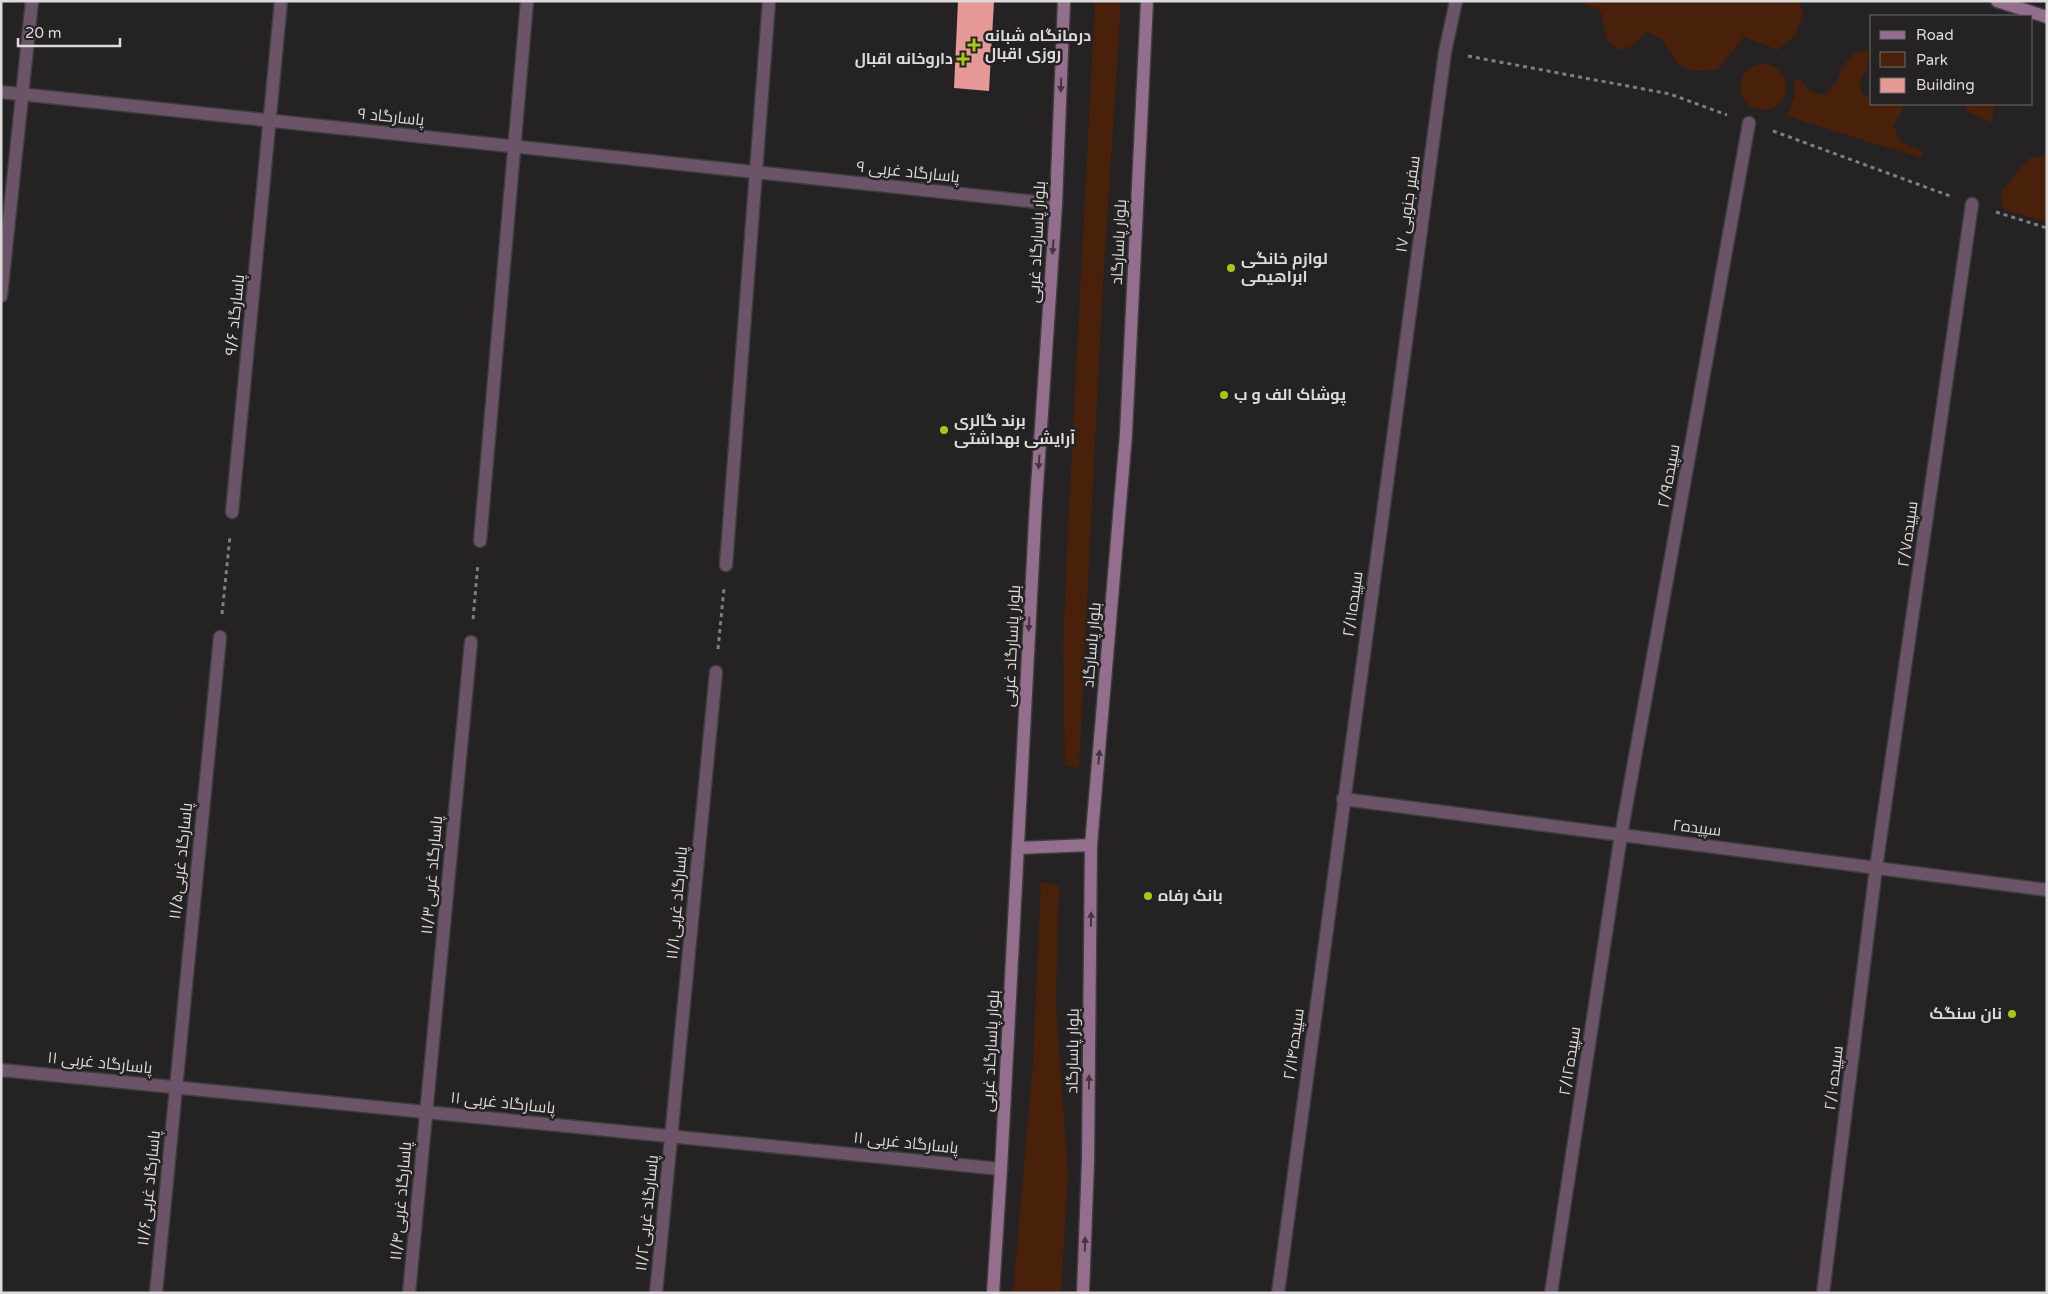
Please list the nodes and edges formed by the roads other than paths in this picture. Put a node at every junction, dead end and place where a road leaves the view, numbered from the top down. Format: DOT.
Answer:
graph roads {
  1 [pos="32,1"];
  2 [pos="281,1"];
  3 [pos="527,1"];
  4 [pos="769,1"];
  5 [pos="1064,1"];
  6 [pos="1147,1"];
  7 [pos="1152,1"];
  8 [pos="1456,1"];
  9 [pos="1996,1"];
  10 [pos="1146,15"];
  11 [pos="2047,17"];
  12 [pos="1,92"];
  13 [pos="22,95"];
  14 [pos="270,121"];
  15 [pos="1749,123"];
  16 [pos="515,147"];
  17 [pos="756,172"];
  18 [pos="1056,204"];
  19 [pos="1972,204"];
  20 [pos="1,296"];
  21 [pos="1395,413"];
  22 [pos="232,512"];
  23 [pos="480,541"];
  24 [pos="726,565"];
  25 [pos="220,637"];
  26 [pos="471,642"];
  27 [pos="716,672"];
  28 [pos="1343,799"];
  29 [pos="1621,835"];
  30 [pos="1091,846"];
  31 [pos="1018,848"];
  32 [pos="1876,868"];
  33 [pos="2047,890"];
  34 [pos="1,1070"];
  35 [pos="176,1087"];
  36 [pos="426,1112"];
  37 [pos="671,1136"];
  38 [pos="1001,1169"];
  39 [pos="156,1293"];
  40 [pos="409,1293"];
  41 [pos="656,1293"];
  42 [pos="993,1293"];
  43 [pos="1083,1293"];
  44 [pos="1278,1293"];
  45 [pos="1551,1293"];
  46 [pos="1823,1293"];
  1 -- 13 [label="street"];
  2 -- 14 [label="street, پاسارگاد ۹/۶"];
  3 -- 16 [label="street"];
  4 -- 17 [label="street"];
  5 -- 18 [label="main road, بلوار پاسارگاد غربی, one-way"];
  6 -- 10 [label="main road, بلوار پاسارگاد"];
  7 -- 10 [label="main road"];
  8 -- 21 [label="street, سفیر جنوبی ۱۷"];
  9 -- 11 [label="main road"];
  30 -- 10 [label="main road, بلوار پاسارگاد, one-way"];
  12 -- 13 [label="street, پاسارگاد ۹"];
  13 -- 14 [label="street, پاسارگاد ۹"];
  13 -- 20 [label="street"];
  14 -- 16 [label="street, پاسارگاد ۹"];
  14 -- 22 [label="street, پاسارگاد ۹/۶"];
  15 -- 29 [label="street, سپیده۲/۹"];
  16 -- 17 [label="street, پاسارگاد ۹"];
  16 -- 23 [label="street"];
  17 -- 18 [label="street, پاسارگاد غربی ۹"];
  17 -- 24 [label="street"];
  18 -- 31 [label="main road, بلوار پاسارگاد غربی, one-way"];
  19 -- 32 [label="street, سپیده۲/۷"];
  21 -- 28 [label="street, سپیده۲/۱۱"];
  25 -- 35 [label="street, پاسارگاد غربی۱۱/۵"];
  26 -- 36 [label="street, پاسارگاد غربی۱۱/۳"];
  27 -- 37 [label="street, پاسارگاد غربی۱۱/۱"];
  28 -- 29 [label="street, سپیده۲"];
  28 -- 44 [label="street, سپیده۲/۱۴"];
  29 -- 32 [label="street, سپیده۲"];
  29 -- 45 [label="street, سپیده۲/۱۲"];
  30 -- 31 [label="main road"];
  43 -- 30 [label="main road, بلوار پاسارگاد, one-way"];
  31 -- 38 [label="main road, بلوار پاسارگاد غربی"];
  32 -- 33 [label="street, سپیده۲"];
  32 -- 46 [label="street, سپیده۲/۱۰"];
  34 -- 35 [label="street, پاسارگاد غربی ۱۱"];
  35 -- 36 [label="street, پاسارگاد غربی ۱۱"];
  35 -- 39 [label="street, پاسارگاد غربی۱۱/۶"];
  36 -- 37 [label="street, پاسارگاد غربی ۱۱"];
  36 -- 40 [label="street, پاسارگاد غربی۱۱/۴"];
  37 -- 38 [label="street, پاسارگاد غربی ۱۱"];
  37 -- 41 [label="street, پاسارگاد غربی۱۱/۲"];
  38 -- 42 [label="main road, بلوار پاسارگاد غربی"];
}
